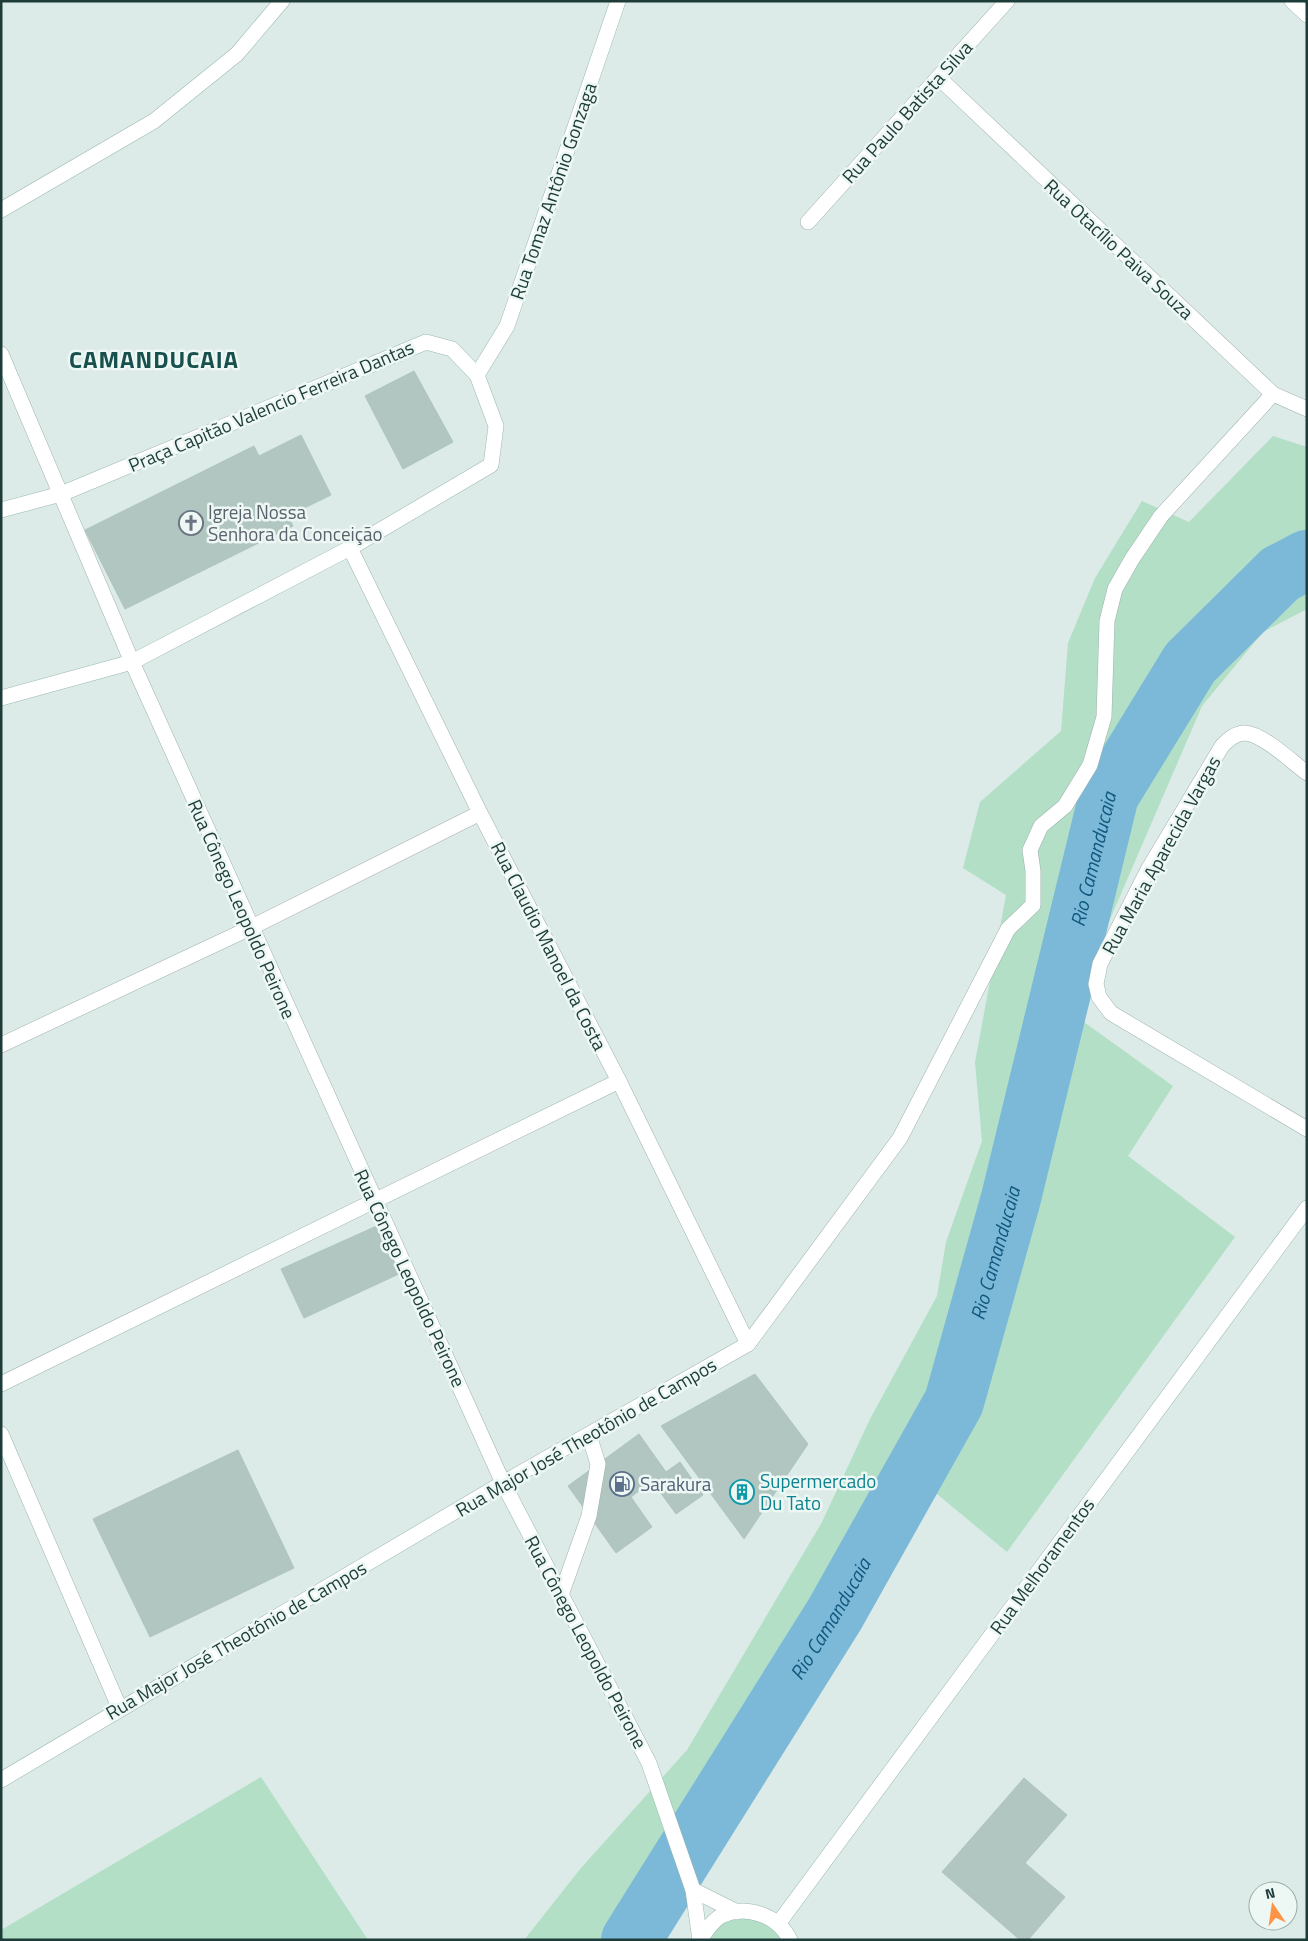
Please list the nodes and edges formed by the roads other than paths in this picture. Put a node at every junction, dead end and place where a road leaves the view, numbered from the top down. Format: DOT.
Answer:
graph roads {
  1 [pos="282,1"];
  2 [pos="618,1"];
  3 [pos="1292,1"];
  4 [pos="997,5"];
  5 [pos="1307,15"];
  6 [pos="939,78"];
  7 [pos="1,210"];
  8 [pos="808,222"];
  9 [pos="1,354"];
  10 [pos="477,375"];
  11 [pos="1273,394"];
  12 [pos="1307,409"];
  13 [pos="61,494"];
  14 [pos="1,510"];
  15 [pos="350,548"];
  16 [pos="132,662"];
  17 [pos="1,698"];
  18 [pos="1307,773"];
  19 [pos="480,813"];
  20 [pos="250,928"];
  21 [pos="1,1045"];
  22 [pos="619,1081"];
  23 [pos="1307,1129"];
  24 [pos="374,1200"];
  25 [pos="1307,1208"];
  26 [pos="748,1344"];
  27 [pos="1,1384"];
  28 [pos="1,1434"];
  29 [pos="589,1435"];
  30 [pos="503,1483"];
  31 [pos="561,1595"];
  32 [pos="120,1709"];
  33 [pos="1,1780"];
  34 [pos="693,1890"];
  35 [pos="737,1912"];
  36 [pos="778,1924"];
  37 [pos="700,1940"];
  38 [pos="790,1940"];
  1 -- 7 [label="street"];
  2 -- 10 [label="street, Rua Tomaz Antônio Gonzaga"];
  3 -- 5 [label="street"];
  4 -- 6 [label="street, Rua Paulo Batista Silva"];
  6 -- 8 [label="street, Rua Paulo Batista Silva"];
  6 -- 11 [label="street, Rua Otacílio Paiva Souza"];
  9 -- 13 [label="street"];
  10 -- 13 [label="street, Praça Capitão Valencio Ferreira Dantas"];
  10 -- 15 [label="street, Praça Capitão Valencio Ferreira Dantas"];
  11 -- 12 [label="street, Rua Otacílio Paiva Souza"];
  11 -- 26 [label="street, Rua Major José Theotônio de Campos"];
  13 -- 14 [label="street, Praça Capitão Valencio Ferreira Dantas"];
  13 -- 16 [label="street"];
  15 -- 16 [label="street, Praça Capitão Valencio Ferreira Dantas"];
  15 -- 19 [label="street, Rua Claudio Manoel da Costa"];
  16 -- 17 [label="street, Praça Capitão Valencio Ferreira Dantas"];
  16 -- 20 [label="street, Rua Cônego Leopoldo Peirone"];
  18 -- 23 [label="street, Rua Maria Aparecida Vargas"];
  19 -- 20 [label="street"];
  19 -- 22 [label="street, Rua Claudio Manoel da Costa"];
  20 -- 21 [label="street"];
  20 -- 24 [label="street, Rua Cônego Leopoldo Peirone"];
  22 -- 24 [label="street"];
  22 -- 26 [label="street, Rua Claudio Manoel da Costa"];
  24 -- 27 [label="street"];
  24 -- 30 [label="street, Rua Cônego Leopoldo Peirone"];
  25 -- 36 [label="street, Rua Melhoramentos"];
  26 -- 29 [label="street, Rua Major José Theotônio de Campos"];
  28 -- 32 [label="street"];
  29 -- 30 [label="street, Rua Major José Theotônio de Campos"];
  29 -- 31 [label="street"];
  30 -- 31 [label="street, Rua Cônego Leopoldo Peirone"];
  30 -- 32 [label="street, Rua Major José Theotônio de Campos"];
  31 -- 34 [label="street, Rua Cônego Leopoldo Peirone"];
  32 -- 33 [label="street, Rua Major José Theotônio de Campos"];
  34 -- 35 [label="street"];
  34 -- 37 [label="street, Rua Cônego Leopoldo Peirone"];
  35 -- 36 [label="street"];
  35 -- 37 [label="street"];
  36 -- 38 [label="street"];
}
